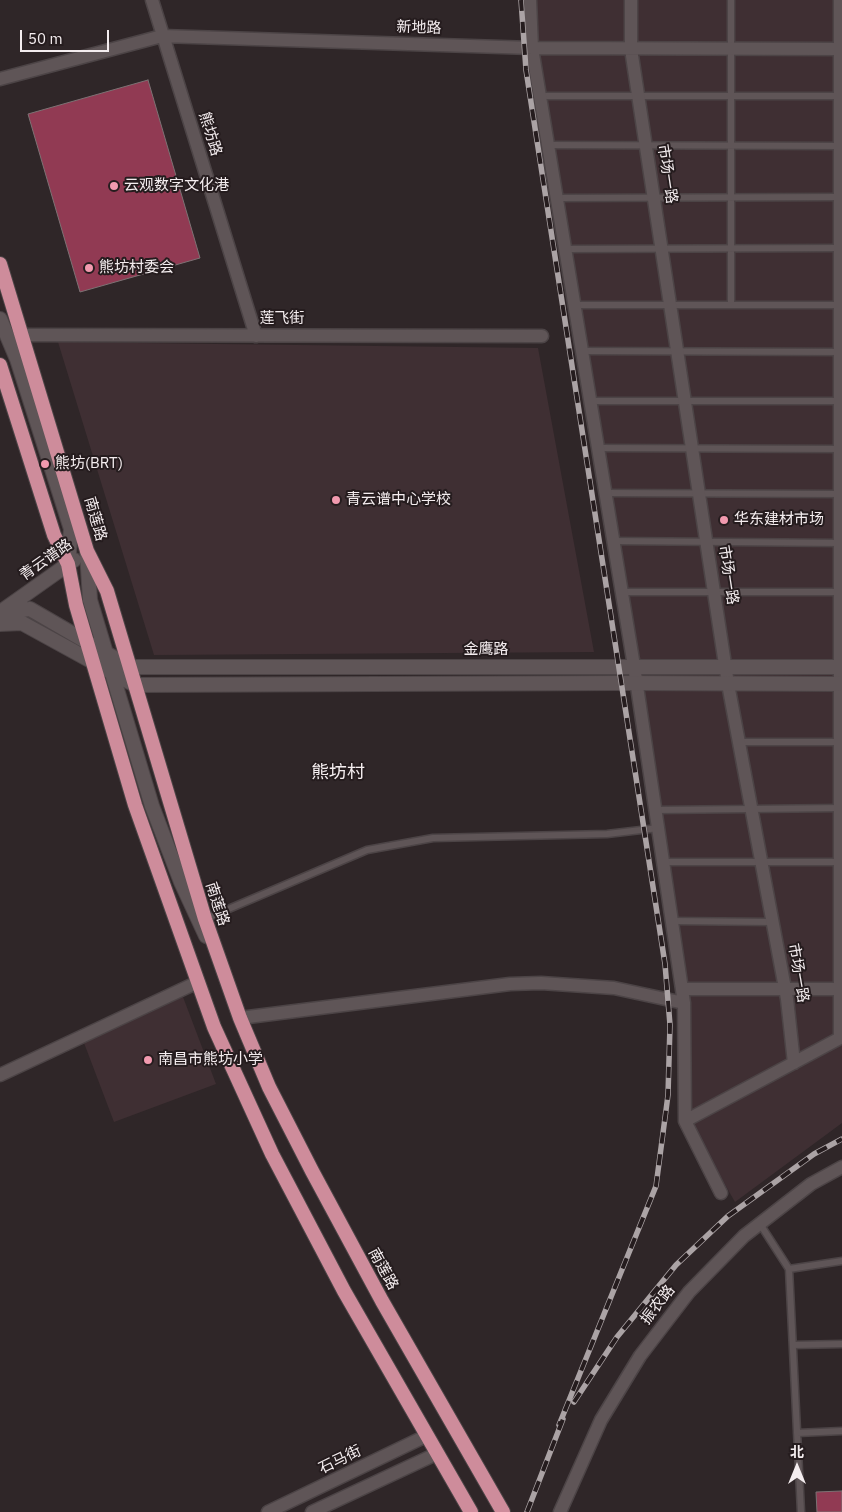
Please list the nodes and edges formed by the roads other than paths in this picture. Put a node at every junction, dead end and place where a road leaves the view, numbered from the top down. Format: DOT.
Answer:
graph roads {
  1 [pos="152,0"];
  2 [pos="530,0"];
  3 [pos="631,0"];
  4 [pos="731,0"];
  5 [pos="840,0"];
  6 [pos="162,36"];
  7 [pos="532,48"];
  8 [pos="631,49"];
  9 [pos="730,49"];
  10 [pos="841,49"];
  11 [pos="0,79"];
  12 [pos="540,96"];
  13 [pos="638,96"];
  14 [pos="730,96"];
  15 [pos="841,96"];
  16 [pos="548,146"];
  17 [pos="646,146"];
  18 [pos="731,146"];
  19 [pos="841,146"];
  20 [pos="654,197"];
  21 [pos="731,197"];
  22 [pos="841,197"];
  23 [pos="557,198"];
  24 [pos="841,248"];
  25 [pos="565,249"];
  26 [pos="662,249"];
  27 [pos="731,249"];
  28 [pos="0,264"];
  29 [pos="574,305"];
  30 [pos="670,305"];
  31 [pos="731,305"];
  32 [pos="841,305"];
  33 [pos="0,318"];
  34 [pos="22,335"];
  35 [pos="256,336"];
  36 [pos="542,336"];
  37 [pos="582,351"];
  38 [pos="677,351"];
  39 [pos="841,352"];
  40 [pos="0,366"];
  41 [pos="590,401"];
  42 [pos="685,401"];
  43 [pos="841,402"];
  44 [pos="598,448"];
  45 [pos="692,448"];
  46 [pos="841,449"];
  47 [pos="605,493"];
  48 [pos="699,494"];
  49 [pos="841,494"];
  50 [pos="613,541"];
  51 [pos="706,542"];
  52 [pos="841,543"];
  53 [pos="87,551"];
  54 [pos="68,564"];
  55 [pos="622,592"];
  56 [pos="714,592"];
  57 [pos="841,592"];
  58 [pos="0,616"];
  59 [pos="87,642"];
  60 [pos="105,653"];
  61 [pos="93,661"];
  62 [pos="634,666"];
  63 [pos="130,667"];
  64 [pos="726,667"];
  65 [pos="841,667"];
  66 [pos="111,672"];
  67 [pos="636,683"];
  68 [pos="728,684"];
  69 [pos="841,684"];
  70 [pos="135,685"];
  71 [pos="739,742"];
  72 [pos="841,742"];
  73 [pos="841,808"];
  74 [pos="751,809"];
  75 [pos="656,810"];
  76 [pos="659,828"];
  77 [pos="664,862"];
  78 [pos="761,862"];
  79 [pos="841,862"];
  80 [pos="205,919"];
  81 [pos="672,921"];
  82 [pos="772,922"];
  83 [pos="841,923"];
  84 [pos="224,976"];
  85 [pos="198,982"];
  86 [pos="682,989"];
  87 [pos="785,989"];
  88 [pos="841,989"];
  89 [pos="684,1003"];
  90 [pos="240,1018"];
  91 [pos="841,1037"];
  92 [pos="794,1063"];
  93 [pos="0,1075"];
  94 [pos="685,1120"];
  95 [pos="842,1167"];
  96 [pos="721,1193"];
  97 [pos="760,1224"];
  98 [pos="842,1261"];
  99 [pos="789,1269"];
  100 [pos="842,1344"];
  101 [pos="792,1345"];
  102 [pos="842,1431"];
  103 [pos="797,1433"];
  104 [pos="426,1436"];
  105 [pos="436,1454"];
  106 [pos="268,1512"];
  107 [pos="312,1512"];
  108 [pos="471,1512"];
  109 [pos="503,1512"];
  110 [pos="560,1512"];
  111 [pos="801,1512"];
  1 -- 6 [label="street, 熊坊路"];
  2 -- 7 [label="street"];
  3 -- 8 [label="street, 市场一路"];
  4 -- 9 [label="lane"];
  5 -- 10 [label="street"];
  6 -- 7 [label="street, 新地路"];
  6 -- 11 [label="street, 新地路"];
  6 -- 35 [label="street, 熊坊路"];
  7 -- 8 [label="street, 新地路"];
  7 -- 12 [label="street"];
  8 -- 9 [label="street, 新地路"];
  8 -- 13 [label="street, 市场一路"];
  9 -- 10 [label="street, 新地路"];
  9 -- 14 [label="lane"];
  10 -- 15 [label="street"];
  12 -- 13 [label="lane"];
  12 -- 16 [label="street"];
  13 -- 14 [label="lane"];
  13 -- 17 [label="street, 市场一路"];
  14 -- 15 [label="lane"];
  14 -- 18 [label="lane"];
  15 -- 19 [label="street"];
  16 -- 17 [label="lane"];
  16 -- 23 [label="street"];
  17 -- 18 [label="lane"];
  17 -- 20 [label="street, 市场一路"];
  18 -- 19 [label="lane"];
  18 -- 21 [label="lane"];
  19 -- 22 [label="street"];
  20 -- 21 [label="lane"];
  20 -- 23 [label="lane"];
  20 -- 26 [label="street, 市场一路"];
  21 -- 22 [label="lane"];
  21 -- 27 [label="lane"];
  22 -- 24 [label="street"];
  23 -- 25 [label="street"];
  24 -- 27 [label="lane"];
  24 -- 32 [label="street"];
  25 -- 26 [label="lane"];
  25 -- 29 [label="street"];
  26 -- 27 [label="lane"];
  26 -- 30 [label="street, 市场一路"];
  27 -- 31 [label="lane"];
  28 -- 34 [label="highway, 南莲路"];
  29 -- 30 [label="lane"];
  29 -- 37 [label="street"];
  30 -- 31 [label="lane"];
  30 -- 38 [label="street, 市场一路"];
  31 -- 32 [label="lane"];
  32 -- 39 [label="street"];
  33 -- 54 [label="street"];
  34 -- 35 [label="street, 莲飞街"];
  34 -- 53 [label="highway, 南莲路"];
  35 -- 36 [label="street, 莲飞街"];
  37 -- 38 [label="lane"];
  37 -- 41 [label="street"];
  38 -- 39 [label="lane"];
  38 -- 42 [label="street, 市场一路"];
  39 -- 43 [label="street"];
  40 -- 54 [label="highway"];
  41 -- 42 [label="lane"];
  41 -- 44 [label="street"];
  42 -- 43 [label="lane"];
  42 -- 45 [label="street, 市场一路"];
  43 -- 46 [label="street"];
  44 -- 45 [label="lane"];
  44 -- 47 [label="street"];
  45 -- 46 [label="lane"];
  45 -- 48 [label="street, 市场一路"];
  46 -- 49 [label="street"];
  47 -- 48 [label="lane"];
  47 -- 50 [label="street"];
  48 -- 49 [label="lane"];
  48 -- 51 [label="street, 市场一路"];
  49 -- 52 [label="street"];
  50 -- 51 [label="lane"];
  50 -- 55 [label="street"];
  51 -- 52 [label="lane"];
  51 -- 56 [label="street, 市场一路"];
  52 -- 57 [label="street"];
  53 -- 54 [label="street, 青云谱路"];
  53 -- 60 [label="street"];
  53 -- 63 [label="highway, 南莲路"];
  54 -- 58 [label="street, 青云谱路"];
  54 -- 59 [label="highway"];
  55 -- 56 [label="lane"];
  55 -- 62 [label="street"];
  56 -- 57 [label="lane"];
  56 -- 64 [label="street, 市场一路"];
  57 -- 65 [label="street"];
  58 -- 59 [label="street"];
  58 -- 61 [label="street"];
  59 -- 60 [label="street"];
  59 -- 61 [label="highway"];
  60 -- 63 [label="street"];
  60 -- 66 [label="street"];
  61 -- 66 [label="street"];
  61 -- 85 [label="highway"];
  62 -- 63 [label="street, 金鹰路"];
  62 -- 64 [label="street, 金鹰路"];
  62 -- 67 [label="street"];
  63 -- 70 [label="highway, 南莲路"];
  64 -- 65 [label="street, 金鹰路"];
  64 -- 68 [label="street, 市场一路"];
  65 -- 69 [label="street"];
  66 -- 70 [label="street"];
  66 -- 84 [label="street"];
  67 -- 68 [label="street"];
  67 -- 70 [label="street"];
  67 -- 75 [label="street"];
  68 -- 69 [label="street"];
  68 -- 71 [label="street, 市场一路"];
  69 -- 72 [label="street"];
  70 -- 80 [label="highway, 南莲路"];
  71 -- 72 [label="lane"];
  71 -- 74 [label="street, 市场一路"];
  72 -- 73 [label="street"];
  73 -- 74 [label="lane"];
  73 -- 79 [label="street"];
  74 -- 75 [label="lane"];
  74 -- 78 [label="street, 市场一路"];
  75 -- 76 [label="street"];
  76 -- 77 [label="street"];
  76 -- 80 [label="lane"];
  77 -- 78 [label="lane"];
  77 -- 81 [label="street"];
  78 -- 79 [label="lane"];
  78 -- 82 [label="street, 市场一路"];
  79 -- 83 [label="street"];
  80 -- 84 [label="highway, 南莲路"];
  81 -- 82 [label="lane"];
  81 -- 86 [label="street"];
  82 -- 87 [label="street, 市场一路"];
  83 -- 88 [label="street"];
  84 -- 90 [label="highway, 南莲路"];
  85 -- 93 [label="street"];
  85 -- 104 [label="highway"];
  86 -- 87 [label="street"];
  86 -- 89 [label="street"];
  87 -- 88 [label="street"];
  87 -- 92 [label="street, 市场一路"];
  88 -- 91 [label="street"];
  89 -- 90 [label="street"];
  89 -- 94 [label="street"];
  90 -- 109 [label="highway, 南莲路"];
  91 -- 92 [label="street"];
  92 -- 94 [label="street"];
  94 -- 96 [label="street"];
  95 -- 97 [label="street, 振农路"];
  97 -- 99 [label="lane"];
  97 -- 110 [label="street, 振农路"];
  98 -- 99 [label="lane"];
  99 -- 101 [label="lane"];
  100 -- 101 [label="lane"];
  101 -- 103 [label="lane"];
  102 -- 103 [label="lane"];
  103 -- 111 [label="lane"];
  104 -- 105 [label="highway"];
  104 -- 106 [label="street, 石马街"];
  105 -- 107 [label="street"];
  105 -- 108 [label="highway"];
}
